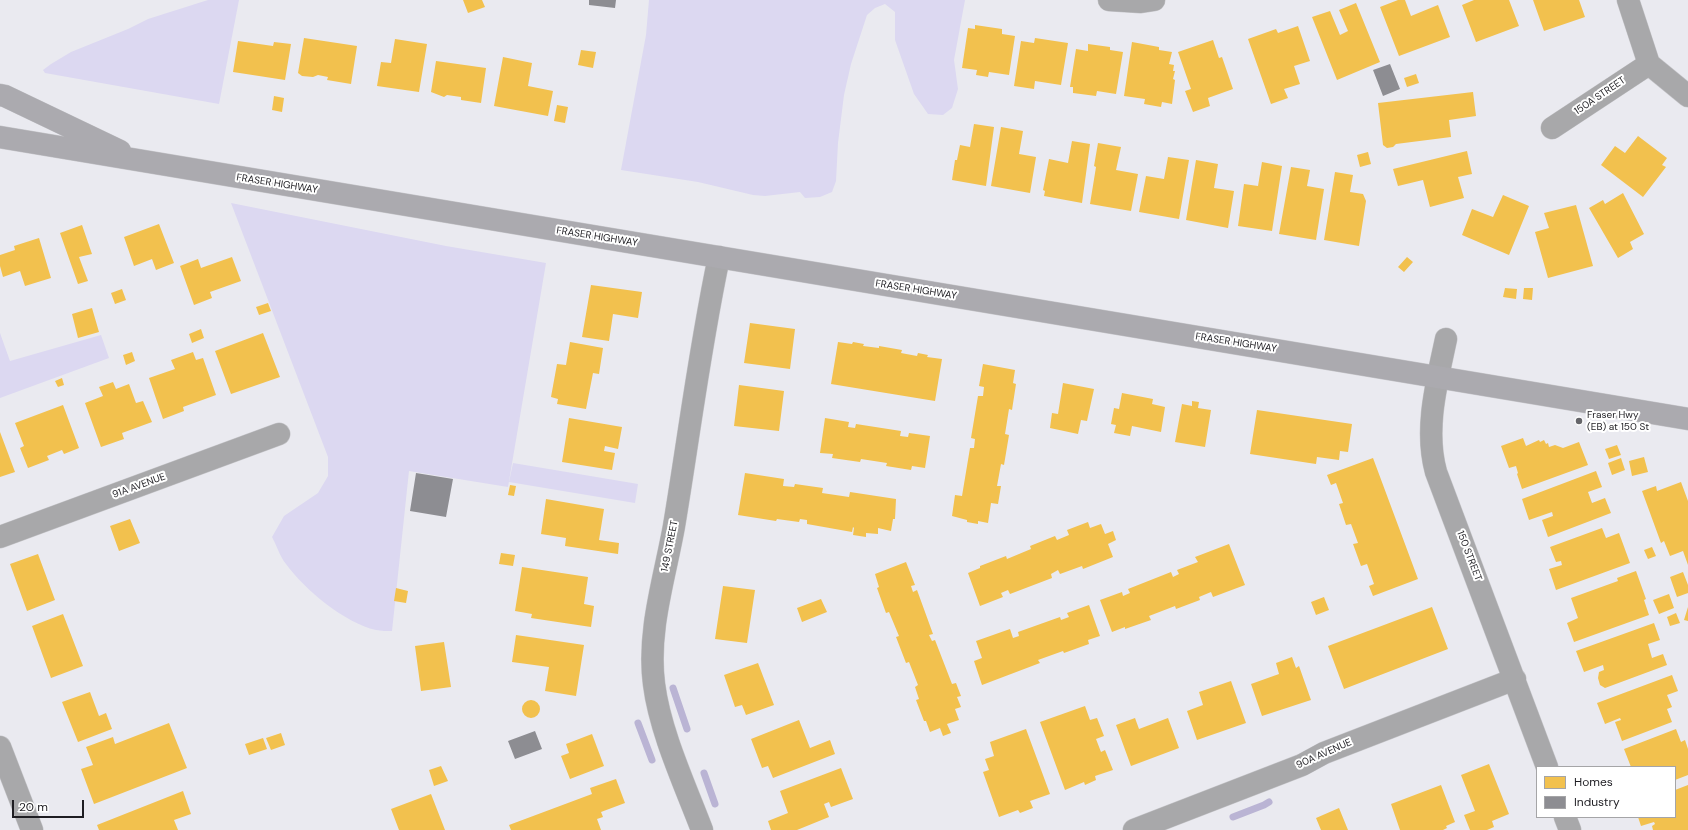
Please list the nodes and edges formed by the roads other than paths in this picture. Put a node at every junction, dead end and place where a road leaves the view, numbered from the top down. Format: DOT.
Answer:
graph roads {
  1 [pos="1108,0"];
  2 [pos="1154,0"];
  3 [pos="1628,0"];
  4 [pos="1649,64"];
  5 [pos="0,95"];
  6 [pos="1688,96"];
  7 [pos="1552,128"];
  8 [pos="0,138"];
  9 [pos="144,162"];
  10 [pos="719,257"];
  11 [pos="1446,339"];
  12 [pos="1438,376"];
  13 [pos="1688,419"];
  14 [pos="279,434"];
  15 [pos="0,537"];
  16 [pos="1515,679"];
  17 [pos="0,747"];
  18 [pos="1547,766"];
  19 [pos="1566,818"];
  20 [pos="32,830"];
  21 [pos="702,830"];
  22 [pos="1134,830"];
  23 [pos="1570,830"];
  1 -- 2 [label="street"];
  3 -- 4 [label="street"];
  4 -- 6 [label="street"];
  4 -- 7 [label="street, 150A STREET"];
  5 -- 9 [label="main road, FRASER HIGHWAY"];
  8 -- 9 [label="main road, FRASER HIGHWAY"];
  9 -- 10 [label="main road, FRASER HIGHWAY"];
  10 -- 12 [label="main road, FRASER HIGHWAY"];
  10 -- 21 [label="street, 149 STREET"];
  11 -- 12 [label="street, 150 STREET"];
  12 -- 13 [label="main road, FRASER HIGHWAY"];
  12 -- 16 [label="street, 150 STREET"];
  14 -- 15 [label="street, 91A AVENUE"];
  16 -- 18 [label="street, 150 STREET"];
  16 -- 22 [label="street, 90A AVENUE"];
  17 -- 20 [label="street"];
  19 -- 23 [label="street"];
}
